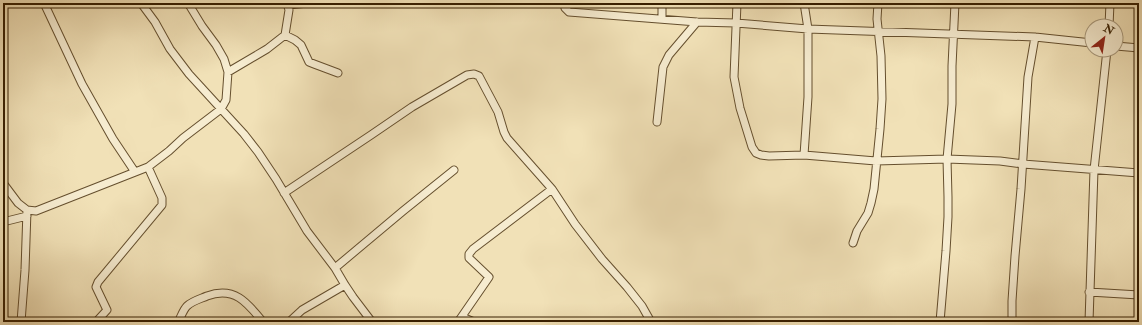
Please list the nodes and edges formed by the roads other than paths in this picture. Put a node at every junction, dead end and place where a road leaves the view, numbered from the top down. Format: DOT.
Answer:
graph roads {
  1 [pos="44,3"];
  2 [pos="141,3"];
  3 [pos="188,3"];
  4 [pos="308,3"];
  5 [pos="564,3"];
  6 [pos="662,3"];
  7 [pos="737,3"];
  8 [pos="804,3"];
  9 [pos="878,3"];
  10 [pos="955,3"];
  11 [pos="1110,3"];
  12 [pos="288,4"];
  13 [pos="1109,18"];
  14 [pos="662,19"];
  15 [pos="697,22"];
  16 [pos="736,23"];
  17 [pos="808,29"];
  18 [pos="878,31"];
  19 [pos="285,34"];
  20 [pos="953,34"];
  21 [pos="1035,36"];
  22 [pos="1084,42"];
  23 [pos="1124,47"];
  24 [pos="1139,48"];
  25 [pos="1106,58"];
  26 [pos="228,72"];
  27 [pos="338,73"];
  28 [pos="221,109"];
  29 [pos="657,122"];
  30 [pos="804,155"];
  31 [pos="947,159"];
  32 [pos="876,161"];
  33 [pos="1023,164"];
  34 [pos="148,167"];
  35 [pos="454,170"];
  36 [pos="1094,170"];
  37 [pos="135,172"];
  38 [pos="1139,173"];
  39 [pos="3,183"];
  40 [pos="552,189"];
  41 [pos="284,193"];
  42 [pos="27,213"];
  43 [pos="3,222"];
  44 [pos="853,243"];
  45 [pos="335,268"];
  46 [pos="344,286"];
  47 [pos="1089,292"];
  48 [pos="1139,295"];
  49 [pos="460,320"];
  50 [pos="20,322"];
  51 [pos="96,322"];
  52 [pos="178,322"];
  53 [pos="263,322"];
  54 [pos="289,322"];
  55 [pos="372,322"];
  56 [pos="474,322"];
  57 [pos="651,322"];
  58 [pos="940,322"];
  59 [pos="1012,322"];
  60 [pos="1089,322"];
  1 -- 37 [label="street"];
  2 -- 28 [label="street"];
  3 -- 26 [label="street"];
  4 -- 12 [label="street"];
  5 -- 14 [label="street"];
  6 -- 14 [label="street"];
  7 -- 16 [label="street"];
  8 -- 17 [label="street"];
  9 -- 18 [label="street"];
  10 -- 20 [label="street"];
  11 -- 13 [label="street"];
  12 -- 19 [label="street"];
  14 -- 15 [label="street"];
  15 -- 16 [label="street"];
  15 -- 29 [label="street"];
  16 -- 17 [label="street"];
  16 -- 30 [label="street"];
  17 -- 18 [label="street"];
  17 -- 30 [label="street"];
  18 -- 20 [label="street"];
  18 -- 32 [label="street"];
  19 -- 26 [label="street"];
  19 -- 27 [label="street"];
  20 -- 21 [label="street"];
  20 -- 31 [label="street"];
  21 -- 22 [label="street"];
  21 -- 33 [label="street"];
  23 -- 24 [label="street"];
  25 -- 36 [label="street"];
  26 -- 28 [label="street"];
  28 -- 34 [label="street"];
  28 -- 41 [label="street"];
  30 -- 32 [label="street"];
  31 -- 32 [label="street"];
  31 -- 33 [label="street"];
  31 -- 58 [label="street"];
  32 -- 44 [label="street"];
  33 -- 36 [label="street"];
  33 -- 59 [label="street"];
  34 -- 37 [label="street"];
  34 -- 51 [label="street"];
  35 -- 45 [label="street"];
  36 -- 38 [label="street"];
  36 -- 47 [label="street"];
  37 -- 42 [label="street"];
  39 -- 42 [label="street"];
  40 -- 41 [label="street"];
  40 -- 49 [label="street"];
  40 -- 57 [label="street"];
  41 -- 45 [label="street"];
  42 -- 43 [label="street"];
  42 -- 50 [label="street"];
  45 -- 46 [label="street"];
  46 -- 54 [label="street"];
  46 -- 55 [label="street"];
  47 -- 48 [label="street"];
  47 -- 60 [label="street"];
  49 -- 56 [label="street"];
  52 -- 53 [label="street"];
}
